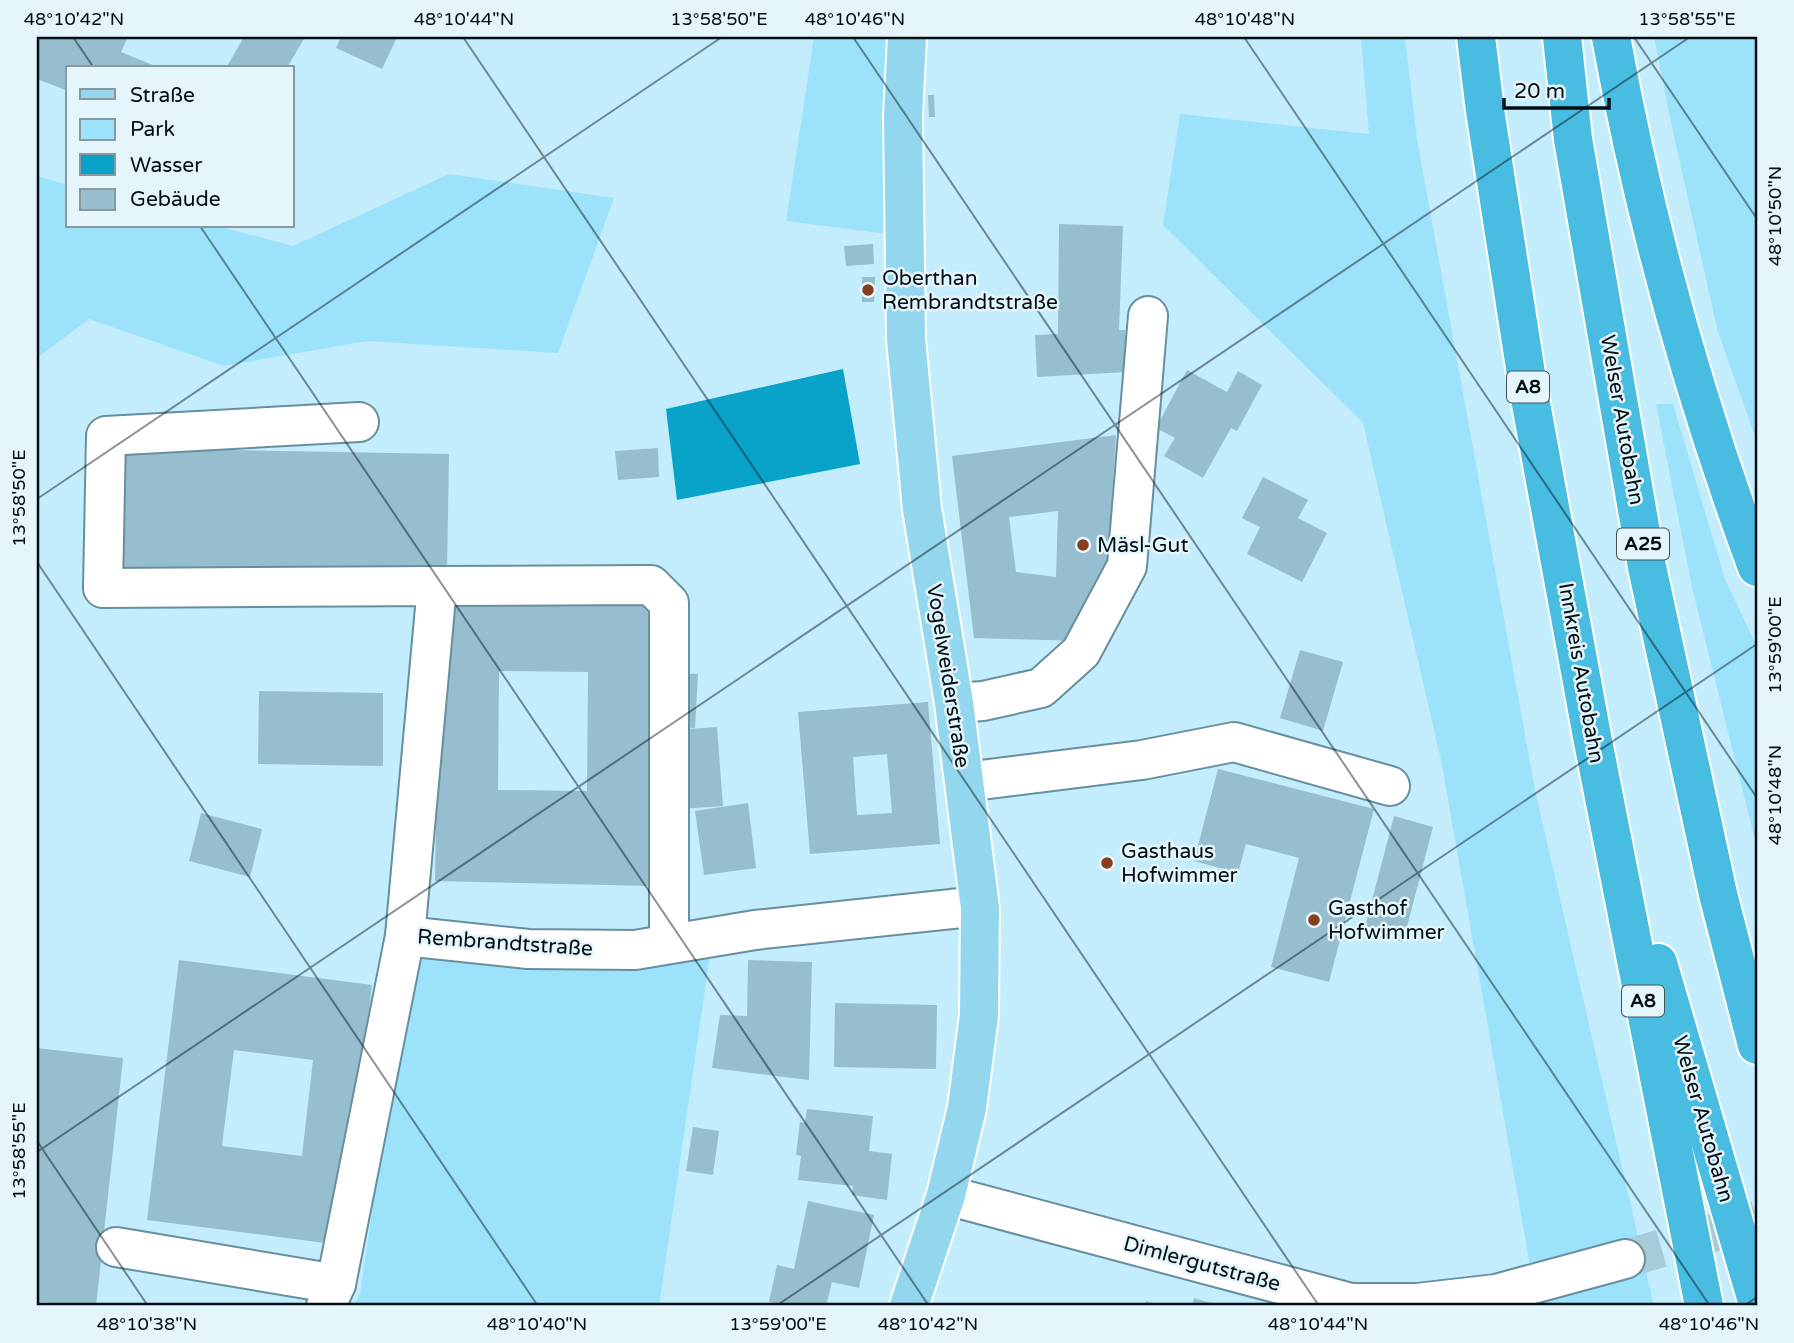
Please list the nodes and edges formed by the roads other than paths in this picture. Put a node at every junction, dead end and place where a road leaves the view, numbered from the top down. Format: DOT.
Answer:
graph roads {
  1 [pos="907,37"];
  2 [pos="1476,37"];
  3 [pos="1562,37"];
  4 [pos="1611,37"];
  5 [pos="1148,316"];
  6 [pos="359,422"];
  7 [pos="1757,566"];
  8 [pos="437,586"];
  9 [pos="954,703"];
  10 [pos="1592,736"];
  11 [pos="965,782"];
  12 [pos="1390,786"];
  13 [pos="980,908"];
  14 [pos="405,936"];
  15 [pos="670,944"];
  16 [pos="1757,1045"];
  17 [pos="946,1195"];
  18 [pos="116,1247"];
  19 [pos="1626,1259"];
  20 [pos="331,1295"];
  21 [pos="1757,1301"];
  22 [pos="909,1306"];
  23 [pos="1703,1306"];
  1 -- 9 [label="main road, Vogelweiderstraße"];
  2 -- 10 [label="highway, Innkreis Autobahn / A8"];
  3 -- 16 [label="highway, Welser Autobahn / A25"];
  4 -- 7 [label="highway"];
  5 -- 9 [label="street"];
  6 -- 8 [label="street"];
  8 -- 14 [label="street"];
  8 -- 15 [label="street"];
  9 -- 11 [label="main road, Vogelweiderstraße"];
  10 -- 21 [label="highway, Welser Autobahn"];
  10 -- 23 [label="highway, Innkreis Autobahn / A8"];
  11 -- 12 [label="street"];
  11 -- 13 [label="main road, Vogelweiderstraße"];
  13 -- 15 [label="street, Rembrandtstraße"];
  13 -- 17 [label="main road, Vogelweiderstraße"];
  14 -- 15 [label="street, Rembrandtstraße"];
  14 -- 20 [label="street, Rembrandtstraße"];
  17 -- 19 [label="street, Dimlergutstraße"];
  17 -- 22 [label="main road, Vogelweiderstraße"];
  18 -- 20 [label="street"];
}
